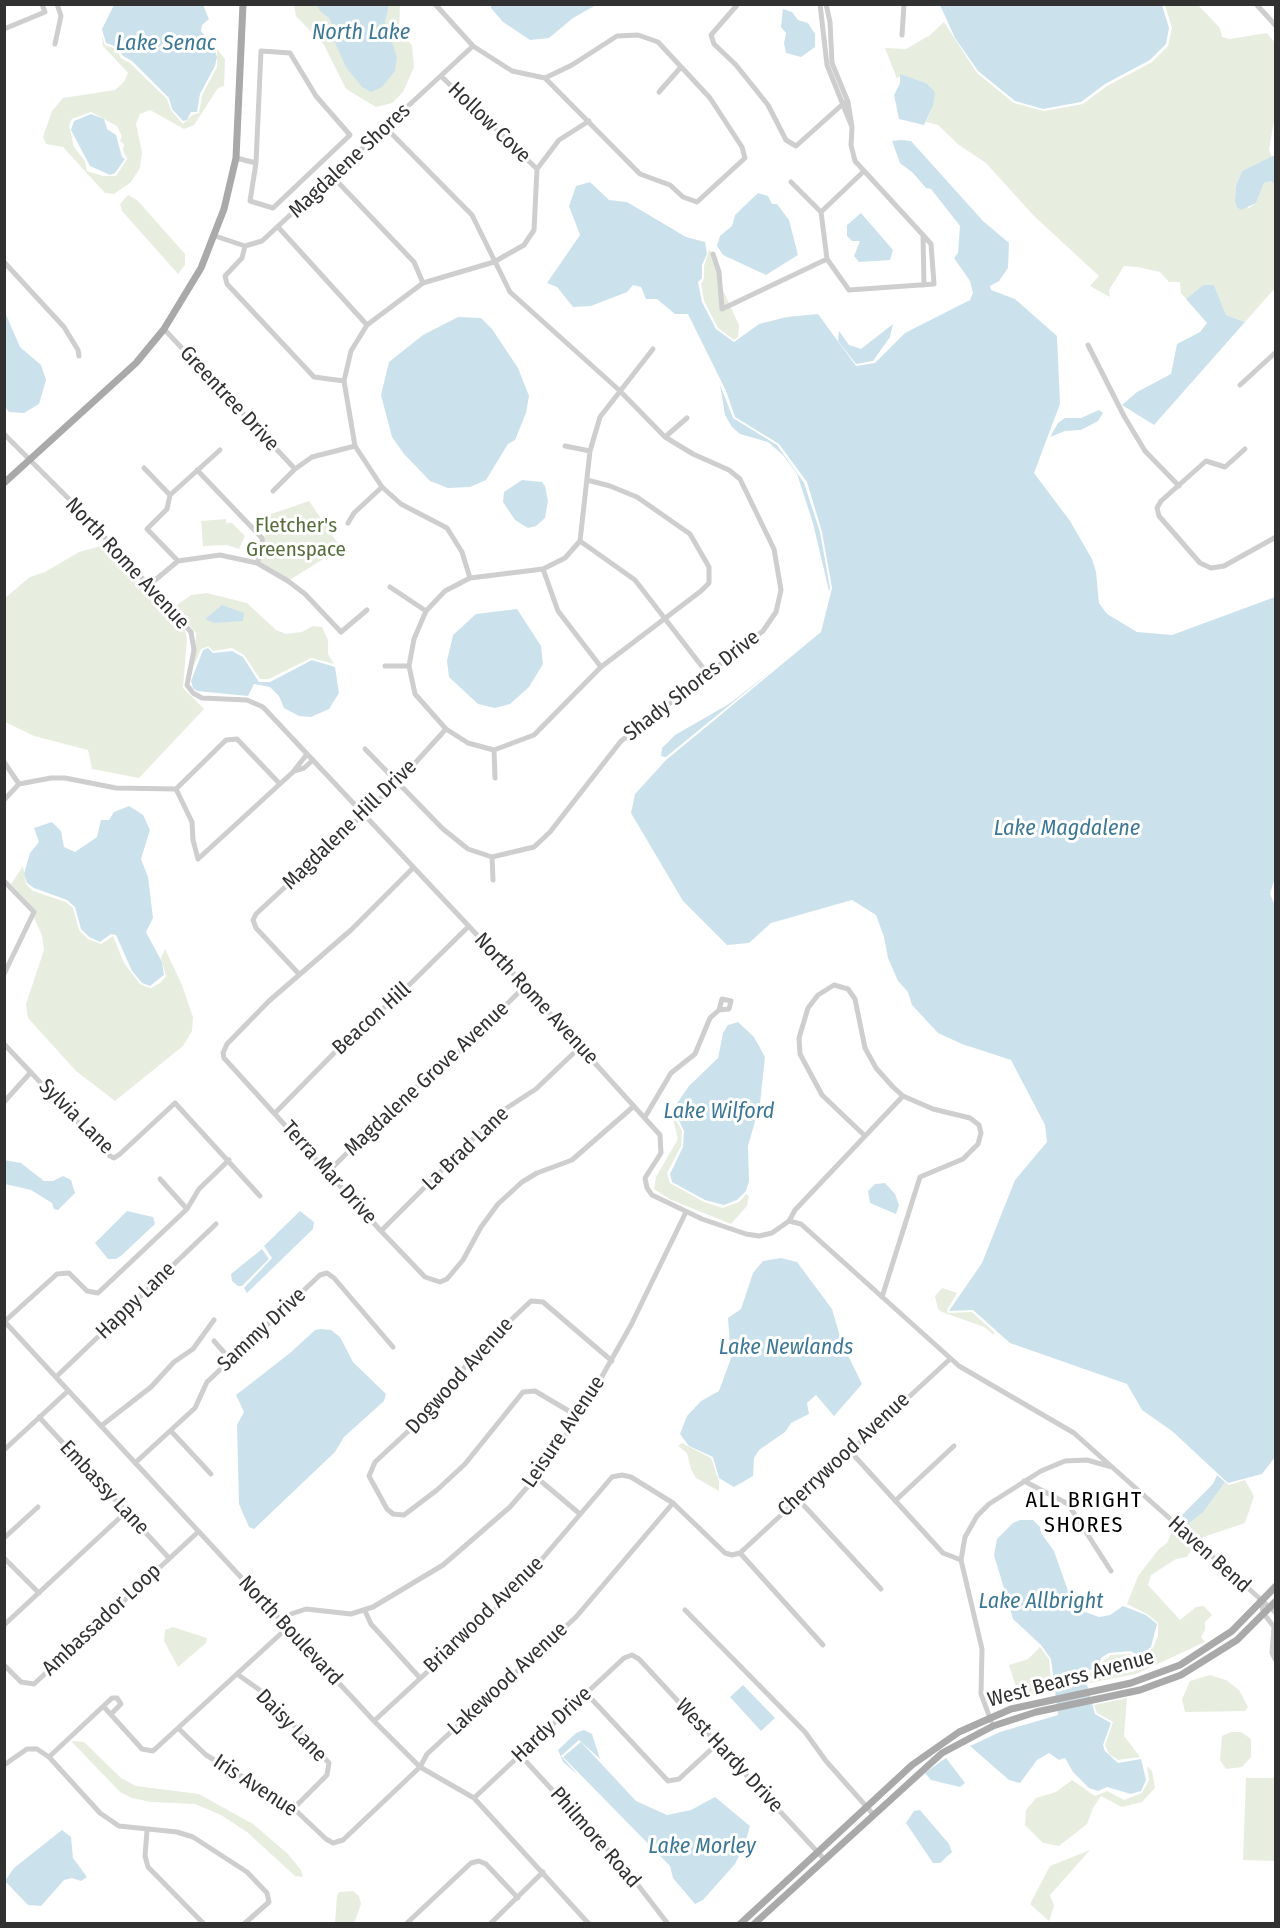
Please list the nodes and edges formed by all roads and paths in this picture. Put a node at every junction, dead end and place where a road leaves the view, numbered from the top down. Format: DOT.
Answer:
graph roads {
  1 [pos="57,4"];
  2 [pos="243,4"];
  3 [pos="435,4"];
  4 [pos="738,4"];
  5 [pos="820,4"];
  6 [pos="826,4"];
  7 [pos="904,4"];
  8 [pos="1256,4"];
  9 [pos="44,6"];
  10 [pos="1275,26"];
  11 [pos="4,29"];
  12 [pos="902,35"];
  13 [pos="55,44"];
  14 [pos="473,46"];
  15 [pos="681,67"];
  16 [pos="442,77"];
  17 [pos="545,78"];
  18 [pos="658,92"];
  19 [pos="845,103"];
  20 [pos="589,121"];
  21 [pos="386,128"];
  22 [pos="236,158"];
  23 [pos="256,163"];
  24 [pos="537,169"];
  25 [pos="863,172"];
  26 [pos="333,177"];
  27 [pos="791,182"];
  28 [pos="821,212"];
  29 [pos="278,227"];
  30 [pos="923,235"];
  31 [pos="215,236"];
  32 [pos="245,246"];
  33 [pos="712,254"];
  34 [pos="827,259"];
  35 [pos="494,262"];
  36 [pos="6,265"];
  37 [pos="423,283"];
  38 [pos="924,285"];
  39 [pos="367,326"];
  40 [pos="164,330"];
  41 [pos="1088,345"];
  42 [pos="653,349"];
  43 [pos="1275,352"];
  44 [pos="79,356"];
  45 [pos="344,381"];
  46 [pos="1240,385"];
  47 [pos="619,390"];
  48 [pos="687,418"];
  49 [pos="4,434"];
  50 [pos="664,437"];
  51 [pos="355,446"];
  52 [pos="565,446"];
  53 [pos="1245,449"];
  54 [pos="220,450"];
  55 [pos="590,451"];
  56 [pos="29,460"];
  57 [pos="144,468"];
  58 [pos="295,469"];
  59 [pos="197,470"];
  60 [pos="587,480"];
  61 [pos="4,483"];
  62 [pos="1179,486"];
  63 [pos="382,487"];
  64 [pos="273,491"];
  65 [pos="170,495"];
  66 [pos="348,523"];
  67 [pos="1275,537"];
  68 [pos="580,541"];
  69 [pos="178,561"];
  70 [pos="257,562"];
  71 [pos="543,569"];
  72 [pos="470,578"];
  73 [pos="148,586"];
  74 [pos="390,587"];
  75 [pos="367,609"];
  76 [pos="426,611"];
  77 [pos="666,618"];
  78 [pos="385,666"];
  79 [pos="409,666"];
  80 [pos="601,667"];
  81 [pos="707,673"];
  82 [pos="446,729"];
  83 [pos="365,749"];
  84 [pos="494,750"];
  85 [pos="307,754"];
  86 [pos="313,760"];
  87 [pos="4,762"];
  88 [pos="293,772"];
  89 [pos="495,778"];
  90 [pos="397,783"];
  91 [pos="19,784"];
  92 [pos="280,784"];
  93 [pos="176,789"];
  94 [pos="4,800"];
  95 [pos="363,814"];
  96 [pos="492,857"];
  97 [pos="413,868"];
  98 [pos="493,879"];
  99 [pos="4,881"];
  100 [pos="469,926"];
  101 [pos="298,973"];
  102 [pos="4,974"];
  103 [pos="525,986"];
  104 [pos="719,1010"];
  105 [pos="4,1044"];
  106 [pos="580,1047"];
  107 [pos="31,1072"];
  108 [pos="903,1096"];
  109 [pos="4,1102"];
  110 [pos="634,1106"];
  111 [pos="274,1113"];
  112 [pos="645,1117"];
  113 [pos="866,1136"];
  114 [pos="229,1160"];
  115 [pos="329,1171"];
  116 [pos="160,1179"];
  117 [pos="260,1196"];
  118 [pos="187,1209"];
  119 [pos="686,1212"];
  120 [pos="789,1221"];
  121 [pos="216,1224"];
  122 [pos="381,1231"];
  123 [pos="882,1297"];
  124 [pos="214,1320"];
  125 [pos="5,1321"];
  126 [pos="214,1341"];
  127 [pos="393,1347"];
  128 [pos="230,1359"];
  129 [pos="950,1359"];
  130 [pos="612,1361"];
  131 [pos="56,1377"];
  132 [pos="68,1391"];
  133 [pos="39,1417"];
  134 [pos="579,1417"];
  135 [pos="101,1426"];
  136 [pos="171,1431"];
  137 [pos="954,1446"];
  138 [pos="1090,1447"];
  139 [pos="4,1450"];
  140 [pos="849,1450"];
  141 [pos="1087,1460"];
  142 [pos="135,1463"];
  143 [pos="1112,1467"];
  144 [pos="211,1474"];
  145 [pos="536,1478"];
  146 [pos="1024,1481"];
  147 [pos="797,1498"];
  148 [pos="895,1501"];
  149 [pos="673,1503"];
  150 [pos="38,1507"];
  151 [pos="126,1512"];
  152 [pos="580,1514"];
  153 [pos="198,1532"];
  154 [pos="4,1538"];
  155 [pos="740,1553"];
  156 [pos="4,1558"];
  157 [pos="169,1558"];
  158 [pos="961,1560"];
  159 [pos="1111,1571"];
  160 [pos="1275,1586"];
  161 [pos="881,1589"];
  162 [pos="39,1593"];
  163 [pos="1275,1601"];
  164 [pos="1261,1603"];
  165 [pos="685,1610"];
  166 [pos="365,1611"];
  167 [pos="1270,1612"];
  168 [pos="282,1622"];
  169 [pos="4,1625"];
  170 [pos="287,1628"];
  171 [pos="1274,1642"];
  172 [pos="824,1645"];
  173 [pos="632,1655"];
  174 [pos="1275,1661"];
  175 [pos="4,1665"];
  176 [pos="237,1674"];
  177 [pos="1151,1677"];
  178 [pos="420,1678"];
  179 [pos="1154,1686"];
  180 [pos="586,1693"];
  181 [pos="104,1707"];
  182 [pos="111,1714"];
  183 [pos="990,1716"];
  184 [pos="374,1721"];
  185 [pos="993,1726"];
  186 [pos="179,1729"];
  187 [pos="717,1744"];
  188 [pos="520,1755"];
  189 [pos="49,1757"];
  190 [pos="4,1765"];
  191 [pos="420,1767"];
  192 [pos="905,1772"];
  193 [pos="912,1778"];
  194 [pos="474,1798"];
  195 [pos="867,1807"];
  196 [pos="294,1808"];
  197 [pos="873,1814"];
  198 [pos="147,1831"];
  199 [pos="333,1843"];
  200 [pos="817,1853"];
  201 [pos="824,1859"];
  202 [pos="543,1872"];
  203 [pos="518,1898"];
  204 [pos="766,1900"];
  205 [pos="772,1907"];
  206 [pos="204,1923"];
  207 [pos="244,1923"];
  208 [pos="406,1923"];
  209 [pos="490,1923"];
  210 [pos="590,1923"];
  211 [pos="668,1923"];
  212 [pos="740,1923"];
  213 [pos="754,1923"];
  1 -- 13 [label="street"];
  2 -- 22 [label="main road"];
  3 -- 14 [label="street"];
  4 -- 19 [label="street"];
  5 -- 19 [label="street"];
  6 -- 19 [label="street"];
  7 -- 12 [label="street"];
  8 -- 10 [label="street"];
  9 -- 11 [label="street"];
  14 -- 16 [label="street, Magdalene Shores"];
  14 -- 17 [label="street"];
  15 -- 17 [label="street"];
  15 -- 18 [label="street"];
  15 -- 20 [label="street"];
  16 -- 21 [label="street, Magdalene Shores"];
  16 -- 24 [label="street, Hollow Cove"];
  17 -- 20 [label="street"];
  19 -- 25 [label="street"];
  20 -- 24 [label="street"];
  21 -- 26 [label="street, Magdalene Shores"];
  21 -- 35 [label="street, Shady Shores Drive"];
  22 -- 23 [label="street"];
  22 -- 31 [label="main road"];
  23 -- 23 [label="street"];
  24 -- 35 [label="street"];
  25 -- 28 [label="street"];
  25 -- 30 [label="street"];
  26 -- 29 [label="street, Magdalene Shores"];
  26 -- 37 [label="street"];
  27 -- 28 [label="street"];
  28 -- 34 [label="street"];
  29 -- 32 [label="street, Magdalene Shores"];
  29 -- 39 [label="street"];
  30 -- 38 [label="street"];
  30 -- 38 [label="street"];
  31 -- 32 [label="street"];
  31 -- 40 [label="main road"];
  32 -- 45 [label="street"];
  33 -- 34 [label="street"];
  34 -- 38 [label="street"];
  35 -- 37 [label="street"];
  35 -- 47 [label="street, Shady Shores Drive"];
  36 -- 44 [label="street"];
  37 -- 39 [label="street"];
  39 -- 45 [label="street"];
  40 -- 56 [label="main road"];
  40 -- 58 [label="street, Greentree Drive"];
  41 -- 62 [label="street"];
  42 -- 47 [label="street"];
  43 -- 46 [label="street"];
  45 -- 51 [label="street"];
  47 -- 50 [label="street, Shady Shores Drive"];
  47 -- 55 [label="street"];
  48 -- 50 [label="street"];
  49 -- 56 [label="street, North Rome Avenue"];
  50 -- 81 [label="street, Shady Shores Drive"];
  51 -- 58 [label="street"];
  51 -- 63 [label="street"];
  52 -- 55 [label="street"];
  53 -- 62 [label="street"];
  54 -- 59 [label="street"];
  55 -- 60 [label="street"];
  56 -- 61 [label="main road"];
  56 -- 73 [label="street, North Rome Avenue"];
  57 -- 65 [label="street"];
  58 -- 64 [label="street"];
  59 -- 65 [label="street"];
  59 -- 70 [label="street"];
  60 -- 68 [label="street"];
  60 -- 77 [label="street"];
  62 -- 67 [label="street"];
  63 -- 66 [label="street"];
  63 -- 72 [label="street"];
  65 -- 69 [label="street"];
  68 -- 71 [label="street"];
  68 -- 77 [label="street"];
  69 -- 70 [label="street"];
  69 -- 73 [label="street"];
  70 -- 75 [label="street"];
  71 -- 72 [label="street"];
  71 -- 80 [label="street"];
  72 -- 76 [label="street"];
  73 -- 85 [label="street, North Rome Avenue"];
  74 -- 76 [label="street"];
  76 -- 79 [label="street"];
  77 -- 80 [label="street"];
  77 -- 81 [label="street"];
  78 -- 79 [label="street"];
  79 -- 82 [label="street"];
  80 -- 84 [label="street"];
  81 -- 96 [label="street, Shady Shores Drive"];
  82 -- 84 [label="street"];
  82 -- 90 [label="street, Magdalene Hill Drive"];
  83 -- 90 [label="street"];
  84 -- 89 [label="street"];
  85 -- 86 [label="street, North Rome Avenue"];
  85 -- 88 [label="street"];
  86 -- 88 [label="street"];
  86 -- 95 [label="street, North Rome Avenue"];
  87 -- 91 [label="street"];
  88 -- 92 [label="street"];
  90 -- 95 [label="street, Magdalene Hill Drive"];
  90 -- 96 [label="street"];
  91 -- 93 [label="street"];
  91 -- 94 [label="street"];
  92 -- 93 [label="street"];
  92 -- 93 [label="street"];
  95 -- 97 [label="street, North Rome Avenue"];
  95 -- 101 [label="street, Magdalene Hill Drive"];
  96 -- 98 [label="street"];
  97 -- 100 [label="street, North Rome Avenue"];
  97 -- 101 [label="street, Terra Mar Drive"];
  99 -- 102 [label="street"];
  100 -- 103 [label="street, North Rome Avenue"];
  100 -- 111 [label="street, Beacon Hill"];
  101 -- 111 [label="street, Terra Mar Drive"];
  103 -- 106 [label="street, North Rome Avenue"];
  103 -- 115 [label="street, Magdalene Grove Avenue"];
  104 -- 112 [label="street"];
  105 -- 107 [label="street, Sylvia Lane"];
  106 -- 110 [label="street, North Rome Avenue"];
  106 -- 122 [label="street, La Brad Lane"];
  107 -- 109 [label="street"];
  107 -- 114 [label="street, Sylvia Lane"];
  108 -- 113 [label="street"];
  108 -- 113 [label="street"];
  108 -- 123 [label="street"];
  110 -- 112 [label="street, North Rome Avenue"];
  110 -- 122 [label="street, Terra Mar Drive"];
  111 -- 115 [label="street, Terra Mar Drive"];
  112 -- 119 [label="street, North Rome Avenue"];
  113 -- 120 [label="street"];
  114 -- 117 [label="street"];
  114 -- 118 [label="street"];
  115 -- 122 [label="street, Terra Mar Drive"];
  116 -- 118 [label="street"];
  118 -- 125 [label="street"];
  119 -- 120 [label="street, North Rome Avenue"];
  119 -- 130 [label="street, Leisure Avenue"];
  120 -- 123 [label="street"];
  121 -- 131 [label="street, Happy Lane"];
  123 -- 129 [label="street"];
  124 -- 135 [label="street"];
  125 -- 131 [label="street, North Boulevard"];
  126 -- 128 [label="street"];
  127 -- 128 [label="street, Sammy Drive"];
  128 -- 136 [label="street, Sammy Drive"];
  129 -- 138 [label="street"];
  129 -- 140 [label="street, Cherrywood Avenue"];
  130 -- 134 [label="street, Leisure Avenue"];
  130 -- 134 [label="street, Dogwood Avenue"];
  131 -- 132 [label="street, North Boulevard"];
  132 -- 133 [label="street"];
  132 -- 135 [label="street, North Boulevard"];
  133 -- 139 [label="street"];
  133 -- 151 [label="street, Embassy Lane"];
  134 -- 145 [label="street, Leisure Avenue"];
  135 -- 142 [label="street, North Boulevard"];
  136 -- 142 [label="street, Sammy Drive"];
  136 -- 144 [label="street"];
  137 -- 148 [label="street"];
  138 -- 141 [label="street"];
  138 -- 143 [label="street"];
  140 -- 147 [label="street, Cherrywood Avenue"];
  140 -- 148 [label="street"];
  141 -- 143 [label="street, Haven Bend"];
  141 -- 146 [label="street, Haven Bend"];
  142 -- 153 [label="street, North Boulevard"];
  143 -- 164 [label="street, Haven Bend"];
  145 -- 152 [label="street"];
  145 -- 166 [label="street, Leisure Avenue"];
  146 -- 158 [label="street, Haven Bend"];
  146 -- 159 [label="street"];
  147 -- 155 [label="street, Cherrywood Avenue"];
  147 -- 161 [label="street"];
  148 -- 158 [label="street"];
  149 -- 152 [label="street, Briarwood Avenue"];
  149 -- 155 [label="street"];
  149 -- 191 [label="street, Lakewood Avenue"];
  150 -- 154 [label="street"];
  151 -- 157 [label="street, Embassy Lane"];
  151 -- 162 [label="street"];
  152 -- 178 [label="street, Briarwood Avenue"];
  153 -- 157 [label="street, Ambassador Loop"];
  153 -- 168 [label="street, North Boulevard"];
  155 -- 172 [label="street"];
  156 -- 162 [label="street"];
  157 -- 175 [label="street, Ambassador Loop"];
  158 -- 183 [label="street, Haven Bend"];
  160 -- 164 [label="main road, West Bearss Avenue"];
  162 -- 169 [label="street"];
  163 -- 167 [label="main road, West Bearss Avenue"];
  164 -- 167 [label="street, Haven Bend"];
  164 -- 177 [label="main road, West Bearss Avenue"];
  165 -- 195 [label="street"];
  166 -- 168 [label="street, Leisure Avenue"];
  166 -- 178 [label="street"];
  167 -- 171 [label="street, Haven Bend"];
  167 -- 179 [label="main road, West Bearss Avenue"];
  168 -- 170 [label="street, North Boulevard"];
  170 -- 176 [label="street"];
  170 -- 184 [label="street, North Boulevard"];
  171 -- 174 [label="street, Haven Bend"];
  173 -- 180 [label="street, Hardy Drive"];
  173 -- 187 [label="street, West Hardy Drive"];
  176 -- 186 [label="street"];
  176 -- 196 [label="street, Daisy Lane"];
  177 -- 179 [label="street"];
  177 -- 183 [label="main road, West Bearss Avenue"];
  178 -- 184 [label="street, Briarwood Avenue"];
  179 -- 185 [label="main road, West Bearss Avenue"];
  180 -- 187 [label="street"];
  180 -- 188 [label="street, Hardy Drive"];
  181 -- 182 [label="street"];
  181 -- 182 [label="street"];
  181 -- 189 [label="street"];
  182 -- 186 [label="street"];
  183 -- 185 [label="street, Haven Bend"];
  183 -- 192 [label="main road, West Bearss Avenue"];
  184 -- 191 [label="street, North Boulevard"];
  185 -- 193 [label="main road, West Bearss Avenue"];
  186 -- 196 [label="street, Iris Avenue"];
  187 -- 200 [label="street, West Hardy Drive"];
  188 -- 194 [label="street, Hardy Drive"];
  188 -- 211 [label="street, Philmore Road"];
  189 -- 190 [label="street"];
  189 -- 198 [label="street"];
  191 -- 194 [label="street, North Boulevard"];
  191 -- 199 [label="street, Lakewood Avenue"];
  192 -- 193 [label="street"];
  192 -- 195 [label="main road, West Bearss Avenue"];
  193 -- 197 [label="main road, West Bearss Avenue"];
  194 -- 202 [label="street, North Boulevard"];
  195 -- 197 [label="street"];
  195 -- 200 [label="main road, West Bearss Avenue"];
  196 -- 199 [label="street, Iris Avenue"];
  197 -- 201 [label="main road, West Bearss Avenue"];
  198 -- 206 [label="street"];
  198 -- 207 [label="street"];
  200 -- 201 [label="street, West Hardy Drive"];
  200 -- 204 [label="main road, West Bearss Avenue"];
  201 -- 205 [label="main road, West Bearss Avenue"];
  202 -- 203 [label="street"];
  202 -- 210 [label="street, North Boulevard"];
  203 -- 208 [label="street"];
  203 -- 209 [label="street"];
  204 -- 205 [label="street"];
  204 -- 212 [label="main road, West Bearss Avenue"];
  205 -- 213 [label="main road, West Bearss Avenue"];
}
